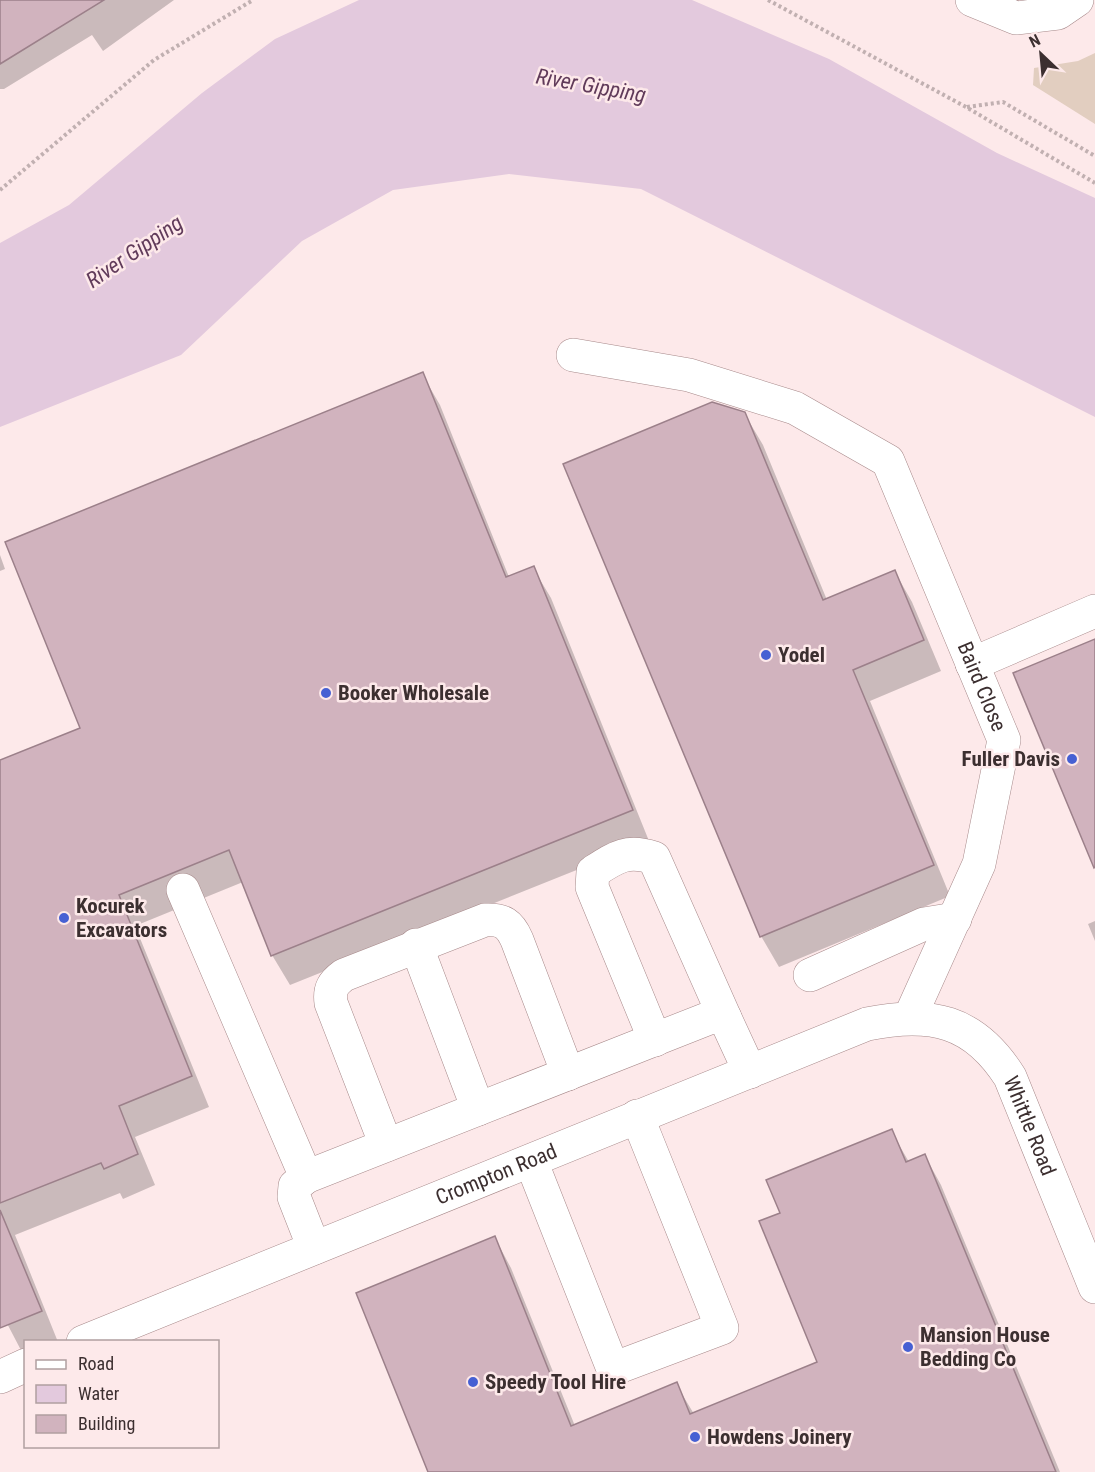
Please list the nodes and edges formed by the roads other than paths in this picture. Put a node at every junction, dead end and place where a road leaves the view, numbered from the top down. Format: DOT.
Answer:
graph roads {
  1 [pos="972,0"];
  2 [pos="1077,0"];
  3 [pos="573,355"];
  4 [pos="1095,611"];
  5 [pos="972,664"];
  6 [pos="183,890"];
  7 [pos="955,919"];
  8 [pos="416,945"];
  9 [pos="810,975"];
  10 [pos="910,1017"];
  11 [pos="725,1018"];
  12 [pos="655,1040"];
  13 [pos="750,1072"];
  14 [pos="568,1074"];
  15 [pos="478,1109"];
  16 [pos="637,1116"];
  17 [pos="386,1145"];
  18 [pos="531,1161"];
  19 [pos="306,1177"];
  20 [pos="314,1248"];
  21 [pos="1092,1270"];
  22 [pos="85,1340"];
  23 [pos="24,1366"];
  24 [pos="0,1377"];
  1 -- 2 [label="street"];
  3 -- 5 [label="street, Baird Close"];
  4 -- 5 [label="street"];
  5 -- 7 [label="street, Baird Close"];
  6 -- 19 [label="street"];
  7 -- 9 [label="street"];
  7 -- 10 [label="street, Baird Close"];
  8 -- 14 [label="street"];
  8 -- 15 [label="street"];
  8 -- 17 [label="street"];
  10 -- 13 [label="street, Crompton Road"];
  10 -- 21 [label="street, Whittle Road"];
  11 -- 12 [label="street"];
  11 -- 12 [label="street"];
  11 -- 13 [label="street"];
  12 -- 14 [label="street"];
  13 -- 16 [label="street, Crompton Road"];
  14 -- 15 [label="street"];
  15 -- 17 [label="street"];
  16 -- 18 [label="street, Crompton Road"];
  16 -- 18 [label="street"];
  17 -- 19 [label="street"];
  18 -- 20 [label="street, Crompton Road"];
  19 -- 20 [label="street"];
  20 -- 22 [label="street, Crompton Road"];
  23 -- 24 [label="street"];
}
